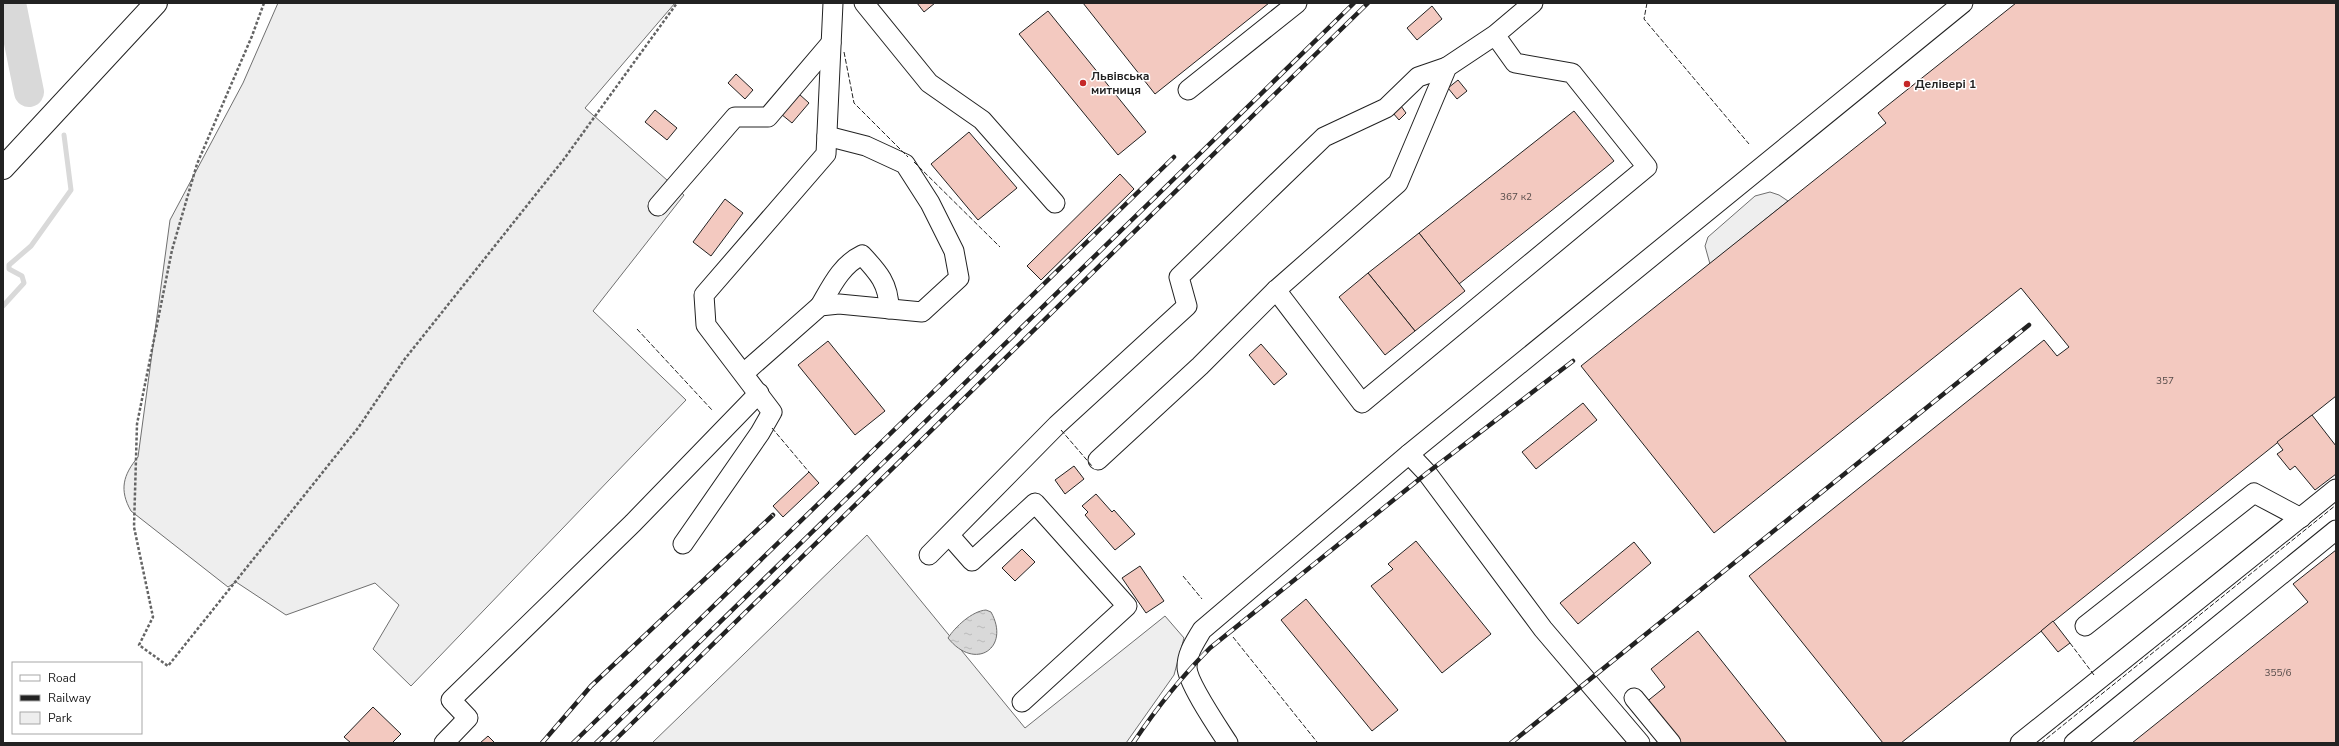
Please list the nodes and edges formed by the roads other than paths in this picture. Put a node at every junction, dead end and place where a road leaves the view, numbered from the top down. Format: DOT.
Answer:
graph roads {
  1 [pos="156,3"];
  2 [pos="833,3"];
  3 [pos="864,3"];
  4 [pos="1297,3"];
  5 [pos="1533,3"];
  6 [pos="1963,3"];
  7 [pos="1495,35"];
  8 [pos="831,43"];
  9 [pos="1447,67"];
  10 [pos="1188,90"];
  11 [pos="827,136"];
  12 [pos="3,168"];
  13 [pos="1055,203"];
  14 [pos="658,206"];
  15 [pos="1276,290"];
  16 [pos="820,306"];
  17 [pos="889,309"];
  18 [pos="744,373"];
  19 [pos="759,393"];
  20 [pos="1409,454"];
  21 [pos="1098,460"];
  22 [pos="2336,489"];
  23 [pos="2301,518"];
  24 [pos="2336,530"];
  25 [pos="950,536"];
  26 [pos="683,544"];
  27 [pos="929,555"];
  28 [pos="2085,626"];
  29 [pos="1634,698"];
  30 [pos="1022,702"];
  31 [pos="444,743"];
  32 [pos="1228,743"];
  33 [pos="1640,743"];
  34 [pos="1671,743"];
  35 [pos="2020,743"];
  36 [pos="2074,743"];
  1 -- 12 [label="highway"];
  2 -- 8 [label="lane"];
  3 -- 13 [label="lane"];
  4 -- 10 [label="lane"];
  5 -- 7 [label="lane"];
  6 -- 20 [label="lane"];
  7 -- 9 [label="lane"];
  7 -- 15 [label="lane"];
  8 -- 11 [label="lane"];
  8 -- 14 [label="lane"];
  9 -- 15 [label="lane"];
  9 -- 25 [label="lane"];
  11 -- 17 [label="lane"];
  11 -- 18 [label="lane"];
  15 -- 21 [label="lane"];
  16 -- 17 [label="lane"];
  16 -- 17 [label="lane"];
  16 -- 18 [label="lane"];
  18 -- 19 [label="lane"];
  19 -- 26 [label="lane"];
  19 -- 31 [label="lane"];
  20 -- 32 [label="lane"];
  20 -- 33 [label="lane"];
  22 -- 23 [label="lane"];
  23 -- 28 [label="lane"];
  23 -- 35 [label="lane"];
  24 -- 36 [label="lane"];
  25 -- 27 [label="lane"];
  25 -- 30 [label="lane"];
  29 -- 34 [label="lane"];
}
